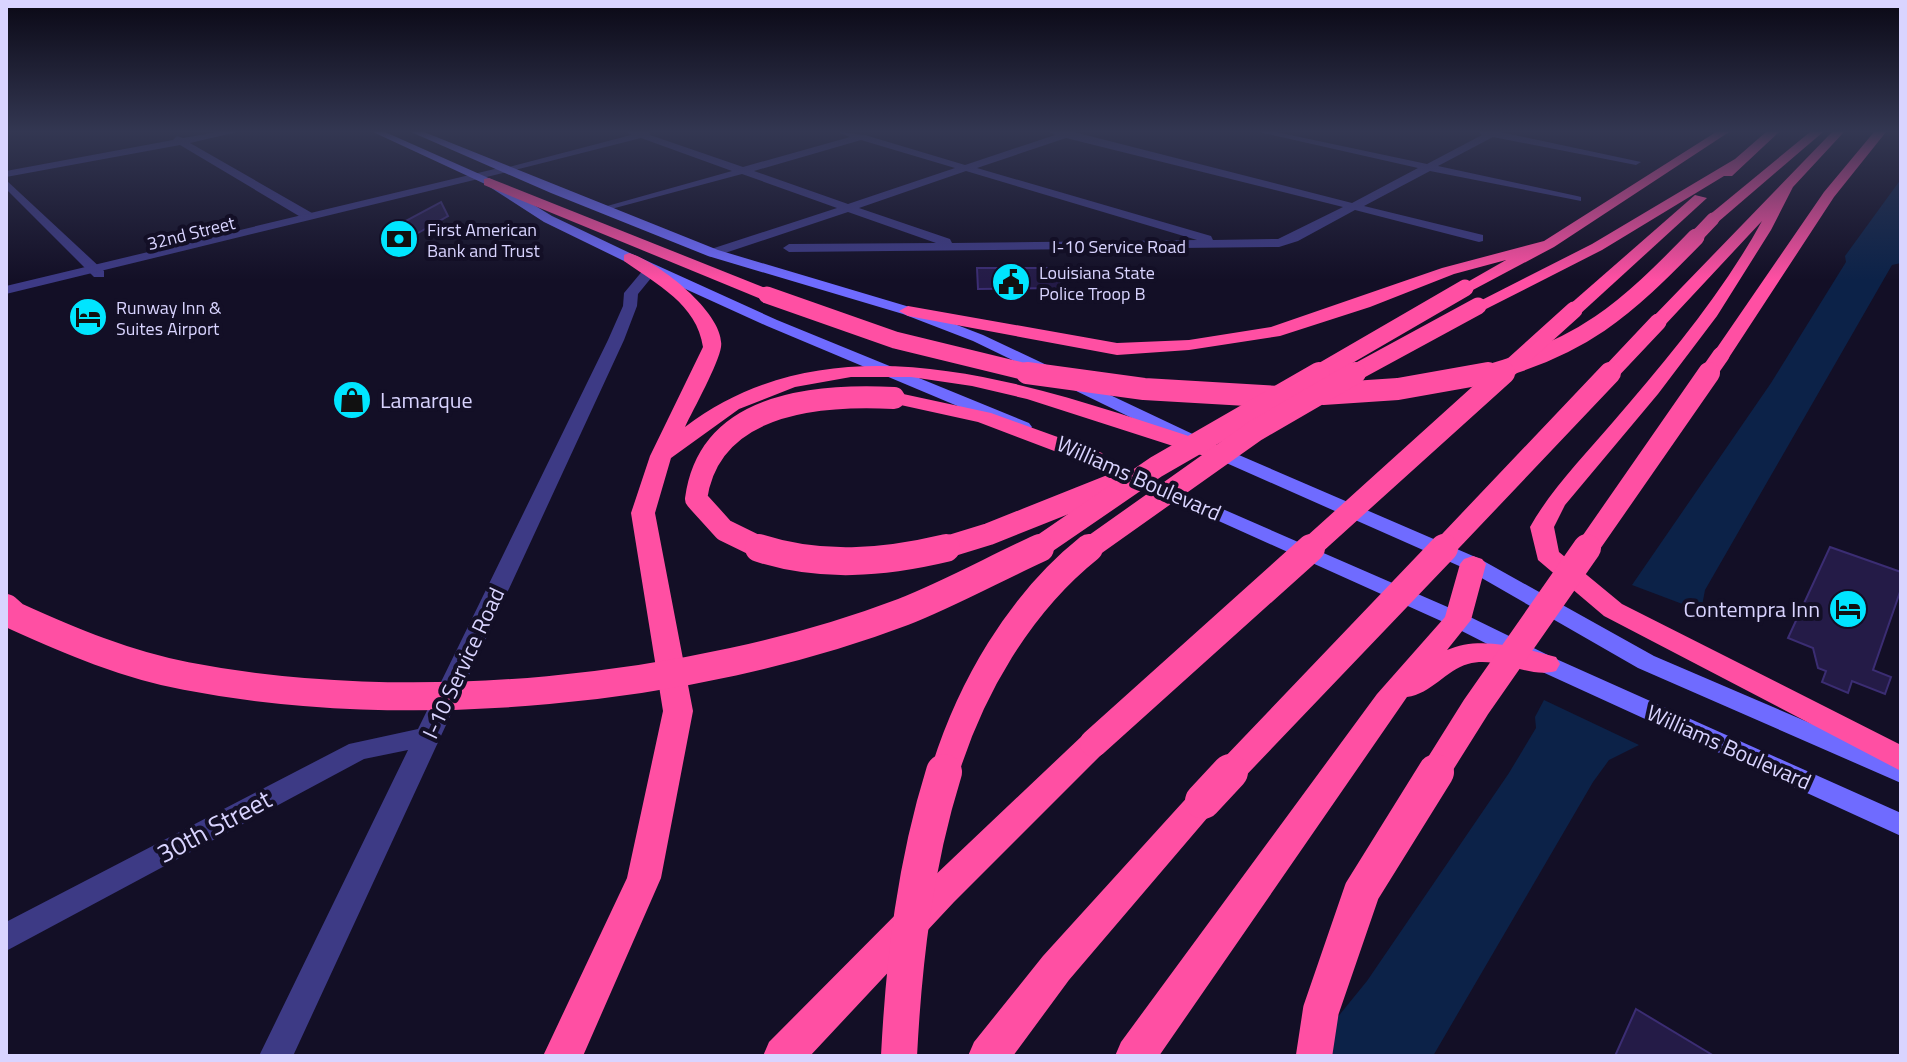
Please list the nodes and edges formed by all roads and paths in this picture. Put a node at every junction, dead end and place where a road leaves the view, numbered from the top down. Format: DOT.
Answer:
graph roads {
  1 [pos="250,182"];
  2 [pos="475,182"];
  3 [pos="475,182"];
  4 [pos="486,182"];
  5 [pos="487,182"];
  6 [pos="532,182"];
  7 [pos="704,182"];
  8 [pos="777,182"];
  9 [pos="926,182"];
  10 [pos="1012,182"];
  11 [pos="1257,182"];
  12 [pos="1403,182"];
  13 [pos="1497,182"];
  14 [pos="1646,182"];
  15 [pos="1706,182"];
  16 [pos="1717,182"];
  17 [pos="1758,182"];
  18 [pos="1791,182"];
  19 [pos="1840,182"];
  20 [pos="6,183"];
  21 [pos="1787,186"];
  22 [pos="1577,199"];
  23 [pos="850,207"];
  24 [pos="1355,207"];
  25 [pos="604,210"];
  26 [pos="308,216"];
  27 [pos="272,228"];
  28 [pos="1479,238"];
  29 [pos="1549,244"];
  30 [pos="1230,245"];
  31 [pos="961,247"];
  32 [pos="789,248"];
  33 [pos="713,253"];
  34 [pos="629,258"];
  35 [pos="96,271"];
  36 [pos="649,272"];
  37 [pos="6,290"];
  38 [pos="6,297"];
  39 [pos="1472,297"];
  40 [pos="908,311"];
  41 [pos="886,370"];
  42 [pos="1212,450"];
  43 [pos="661,456"];
  44 [pos="1094,458"];
  45 [pos="1156,467"];
  46 [pos="1473,564"];
  47 [pos="6,608"];
  48 [pos="1458,620"];
  49 [pos="1546,664"];
  50 [pos="1387,701"];
  51 [pos="429,736"];
  52 [pos="1901,759"];
  53 [pos="1901,773"];
  54 [pos="1901,825"];
  55 [pos="6,937"];
  56 [pos="276,1056"];
  57 [pos="563,1056"];
  58 [pos="783,1056"];
  59 [pos="899,1056"];
  60 [pos="988,1056"];
  61 [pos="1135,1056"];
  62 [pos="1314,1056"];
  1 -- 26 [label="street"];
  2 -- 26 [label="street, 32nd Street"];
  3 -- 27 [label="street, 32nd Street"];
  4 -- 34 [label="main road, Williams Boulevard"];
  5 -- 17 [label="highway, bridge"];
  6 -- 25 [label="main road, Williams Boulevard"];
  7 -- 25 [label="street"];
  8 -- 23 [label="street"];
  9 -- 23 [label="street"];
  10 -- 30 [label="street"];
  11 -- 24 [label="street"];
  12 -- 24 [label="street, I-10 Service Road"];
  13 -- 22 [label="street"];
  14 -- 29 [label="highway"];
  15 -- 39 [label="highway"];
  16 -- 58 [label="highway, bridge"];
  18 -- 21 [label="highway"];
  19 -- 62 [label="highway, bridge"];
  20 -- 35 [label="street"];
  21 -- 52 [label="highway"];
  21 -- 60 [label="highway, bridge"];
  23 -- 31 [label="street"];
  23 -- 33 [label="street"];
  24 -- 28 [label="street"];
  24 -- 30 [label="street, I-10 Service Road"];
  25 -- 33 [label="main road, Williams Boulevard"];
  26 -- 27 [label="street, 32nd Street"];
  27 -- 35 [label="street, 32nd Street"];
  29 -- 39 [label="highway"];
  29 -- 40 [label="highway"];
  30 -- 31 [label="street, I-10 Service Road"];
  31 -- 32 [label="street, I-10 Service Road"];
  33 -- 40 [label="main road, Williams Boulevard"];
  34 -- 36 [label="highway"];
  34 -- 41 [label="main road, Williams Boulevard"];
  35 -- 37 [label="street, 32nd Street"];
  35 -- 38 [label="street, 32nd Street"];
  36 -- 43 [label="highway"];
  36 -- 51 [label="street, I-10 Service Road"];
  39 -- 45 [label="highway, bridge"];
  39 -- 59 [label="highway, bridge"];
  40 -- 42 [label="main road, Williams Boulevard"];
  41 -- 42 [label="highway"];
  41 -- 43 [label="highway"];
  41 -- 44 [label="main road, Williams Boulevard"];
  42 -- 46 [label="main road, Williams Boulevard"];
  43 -- 57 [label="highway"];
  44 -- 45 [label="highway, bridge"];
  44 -- 48 [label="main road, Williams Boulevard"];
  45 -- 47 [label="highway, bridge"];
  46 -- 48 [label="highway"];
  46 -- 53 [label="main road, Williams Boulevard"];
  48 -- 49 [label="main road, Williams Boulevard"];
  48 -- 50 [label="highway"];
  49 -- 50 [label="highway"];
  49 -- 54 [label="main road, Williams Boulevard"];
  50 -- 61 [label="highway"];
  51 -- 55 [label="street, 30th Street"];
  51 -- 56 [label="street, I-10 Service Road"];
}
